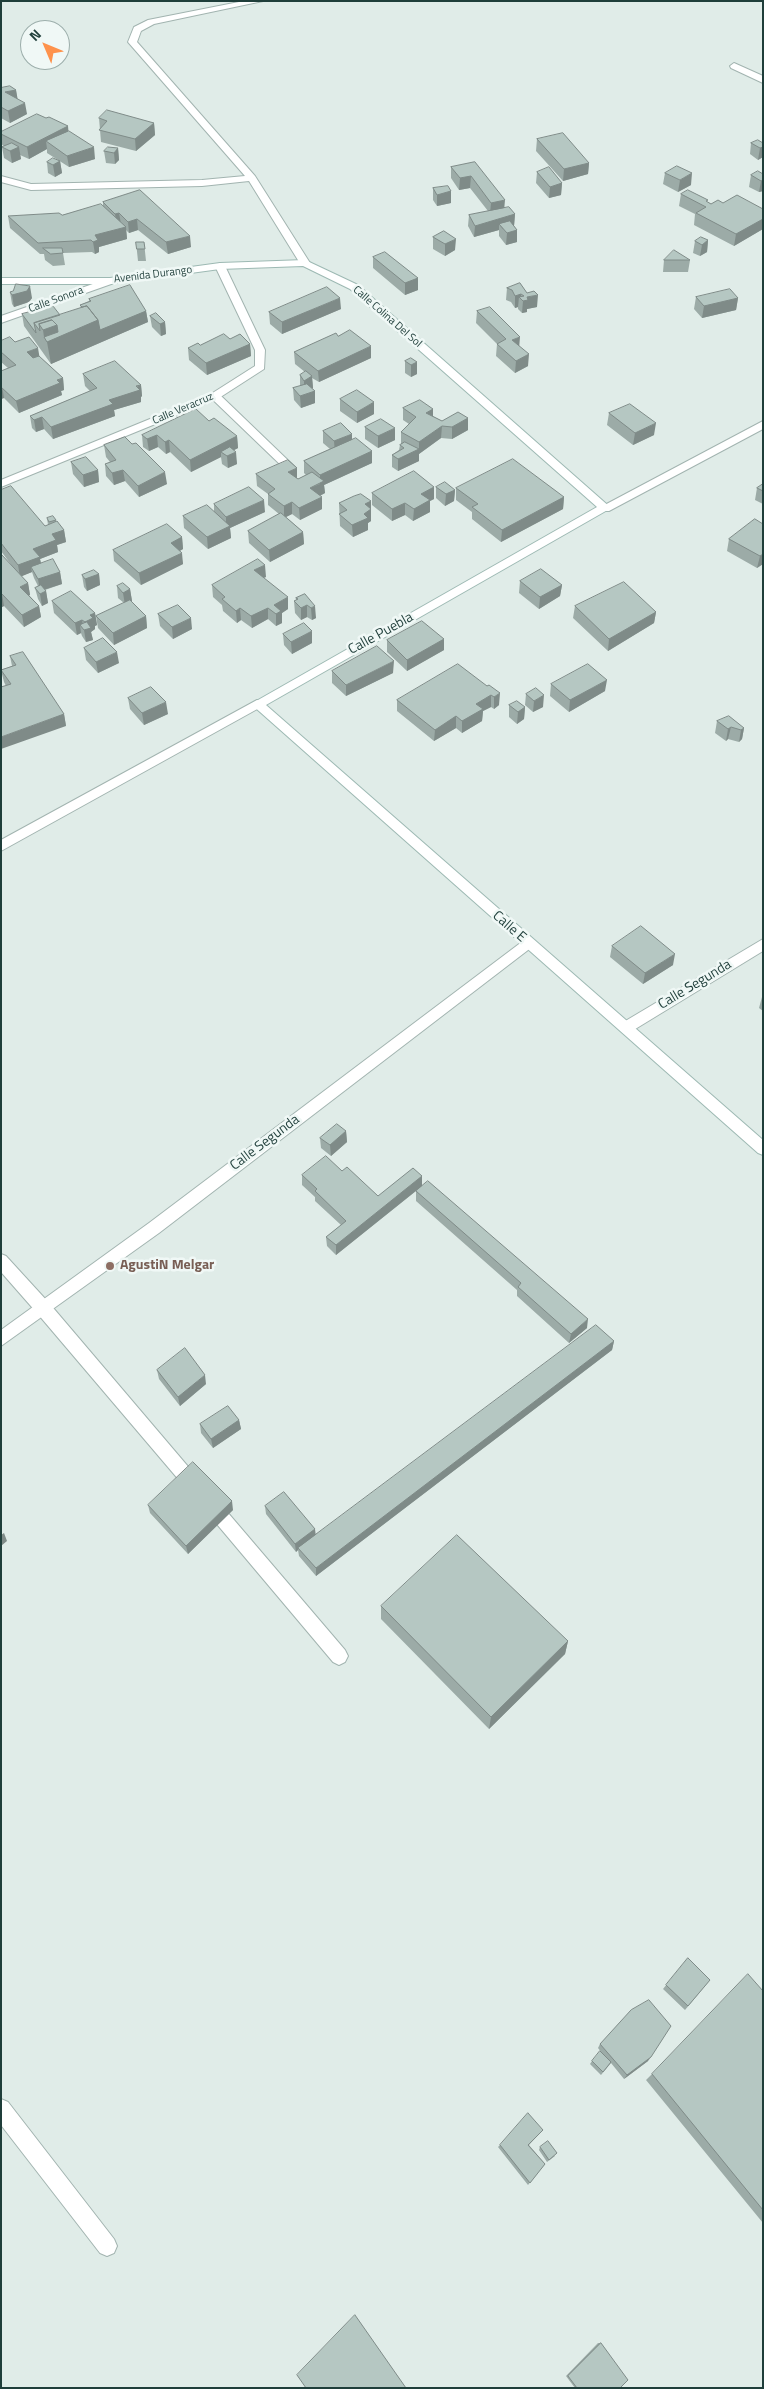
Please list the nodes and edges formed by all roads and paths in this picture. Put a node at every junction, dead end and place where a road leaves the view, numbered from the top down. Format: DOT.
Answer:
graph roads {
  1 [pos="259,1"];
  2 [pos="734,66"];
  3 [pos="763,80"];
  4 [pos="252,178"];
  5 [pos="1,179"];
  6 [pos="305,263"];
  7 [pos="220,266"];
  8 [pos="1,281"];
  9 [pos="110,281"];
  10 [pos="1,320"];
  11 [pos="215,396"];
  12 [pos="763,424"];
  13 [pos="292,470"];
  14 [pos="1,484"];
  15 [pos="605,508"];
  16 [pos="257,704"];
  17 [pos="1,846"];
  18 [pos="527,943"];
  19 [pos="763,944"];
  20 [pos="627,1027"];
  21 [pos="763,1149"];
  22 [pos="1,1261"];
  23 [pos="43,1308"];
  24 [pos="1,1339"];
  25 [pos="339,1656"];
  26 [pos="1,2109"];
  27 [pos="107,2246"];
  1 -- 4 [label="street"];
  2 -- 3 [label="street"];
  4 -- 5 [label="street"];
  4 -- 6 [label="street"];
  6 -- 7 [label="street, Avenida Durango"];
  6 -- 15 [label="street, Calle Colina Del Sol"];
  7 -- 9 [label="street, Avenida Durango"];
  7 -- 11 [label="street, Calle Veracruz"];
  8 -- 9 [label="street, Avenida Durango"];
  9 -- 10 [label="street, Calle Sonora"];
  11 -- 13 [label="street"];
  11 -- 14 [label="street, Calle Veracruz"];
  12 -- 15 [label="street, Calle Puebla"];
  15 -- 16 [label="street, Calle Puebla"];
  16 -- 17 [label="street, Calle Puebla"];
  16 -- 18 [label="street, Calle E"];
  18 -- 20 [label="street, Calle E"];
  18 -- 23 [label="street, Calle Segunda"];
  19 -- 20 [label="street, Calle Segunda"];
  20 -- 21 [label="street, Calle E"];
  22 -- 23 [label="street"];
  23 -- 24 [label="street, Calle Segunda"];
  23 -- 25 [label="street"];
  26 -- 27 [label="street"];
}
